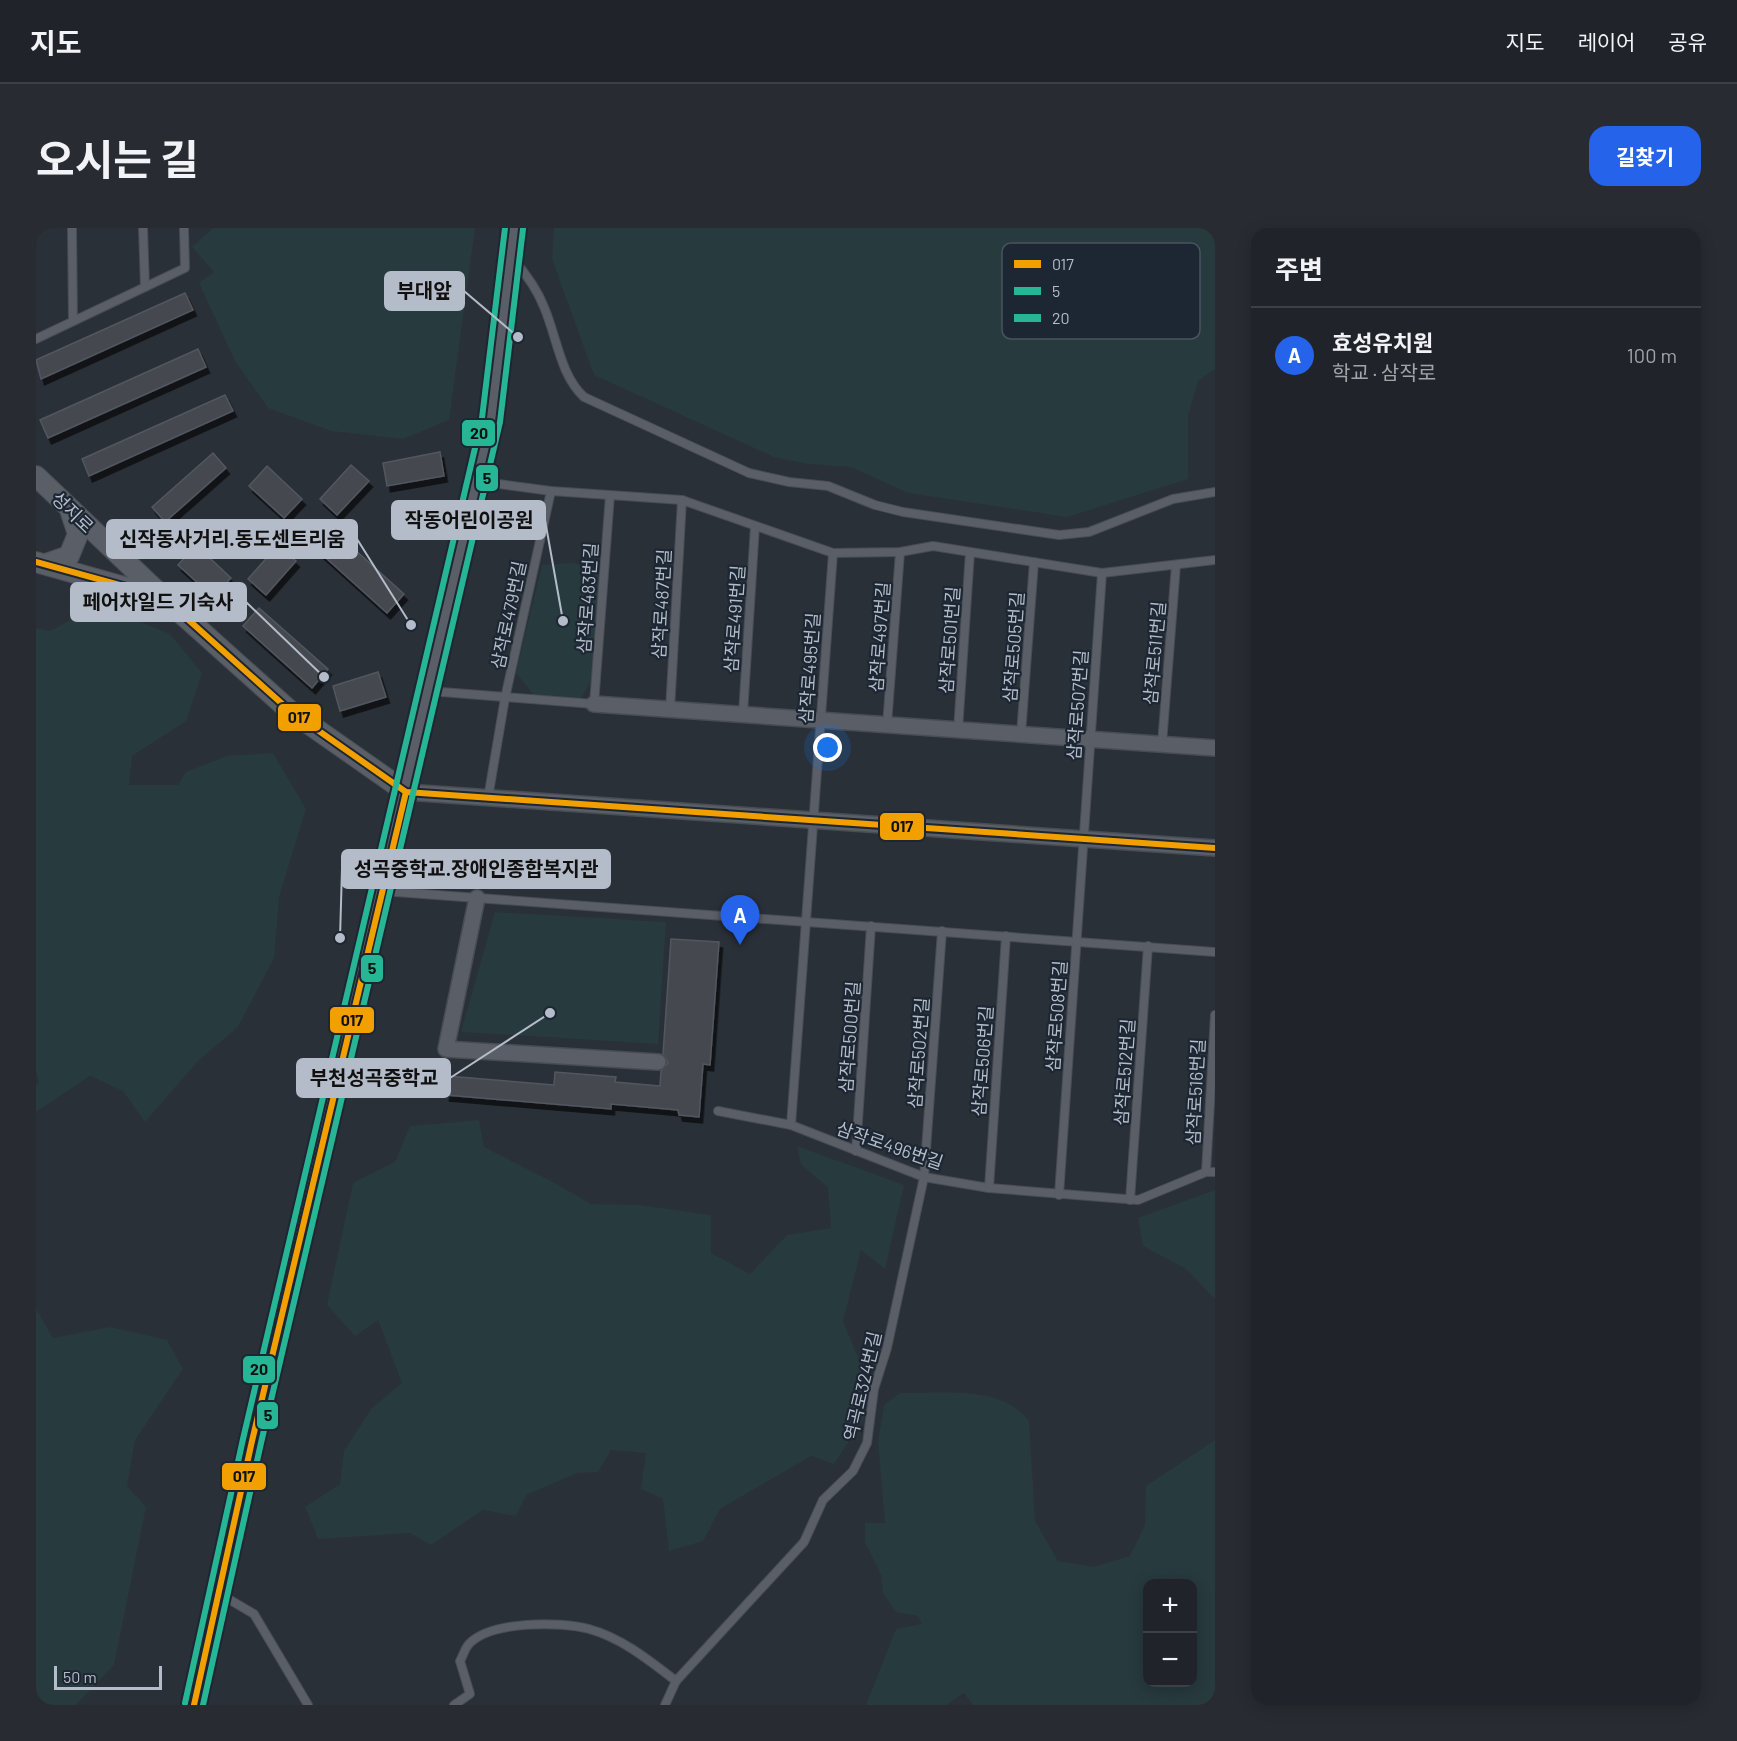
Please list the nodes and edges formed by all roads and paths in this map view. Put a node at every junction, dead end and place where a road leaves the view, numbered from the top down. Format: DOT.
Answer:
graph roads {
  1 [pos="72,228"];
  2 [pos="143,228"];
  3 [pos="184,228"];
  4 [pos="514,228"];
  5 [pos="511,256"];
  6 [pos="145,287"];
  7 [pos="73,320"];
  8 [pos="36,339"];
  9 [pos="36,476"];
  10 [pos="477,481"];
  11 [pos="551,491"];
  12 [pos="1215,492"];
  13 [pos="610,495"];
  14 [pos="682,500"];
  15 [pos="70,510"];
  16 [pos="755,526"];
  17 [pos="900,552"];
  18 [pos="970,552"];
  19 [pos="833,553"];
  20 [pos="1215,560"];
  21 [pos="1034,562"];
  22 [pos="41,563"];
  23 [pos="1176,565"];
  24 [pos="1102,573"];
  25 [pos="163,597"];
  26 [pos="429,691"];
  27 [pos="505,698"];
  28 [pos="594,704"];
  29 [pos="670,710"];
  30 [pos="743,714"];
  31 [pos="820,720"];
  32 [pos="887,725"];
  33 [pos="958,730"];
  34 [pos="1021,734"];
  35 [pos="1090,739"];
  36 [pos="1162,744"];
  37 [pos="1215,748"];
  38 [pos="406,792"];
  39 [pos="488,798"];
  40 [pos="813,820"];
  41 [pos="1082,839"];
  42 [pos="1215,848"];
  43 [pos="382,891"];
  44 [pos="477,898"];
  45 [pos="804,921"];
  46 [pos="871,926"];
  47 [pos="942,931"];
  48 [pos="1006,936"];
  49 [pos="1077,941"];
  50 [pos="1148,946"];
  51 [pos="1215,952"];
  52 [pos="1215,1015"];
  53 [pos="658,1062"];
  54 [pos="718,1111"];
  55 [pos="791,1125"];
  56 [pos="856,1151"];
  57 [pos="1206,1172"];
  58 [pos="1215,1172"];
  59 [pos="924,1177"];
  60 [pos="989,1188"];
  61 [pos="1059,1195"];
  62 [pos="1130,1200"];
  63 [pos="219,1593"];
  64 [pos="676,1681"];
  65 [pos="194,1705"];
  66 [pos="308,1705"];
  67 [pos="454,1705"];
  68 [pos="665,1705"];
  1 -- 7 [label="lane"];
  2 -- 6 [label="lane"];
  3 -- 6 [label="lane"];
  4 -- 5 [label="street"];
  5 -- 10 [label="street"];
  5 -- 12 [label="lane"];
  6 -- 7 [label="lane"];
  7 -- 8 [label="lane"];
  9 -- 15 [label="street, 성지로"];
  10 -- 11 [label="lane"];
  10 -- 26 [label="street"];
  11 -- 13 [label="lane"];
  11 -- 27 [label="lane, 삼작로479번길"];
  13 -- 14 [label="lane"];
  13 -- 28 [label="lane, 삼작로483번길"];
  14 -- 16 [label="lane"];
  14 -- 29 [label="lane, 삼작로487번길"];
  15 -- 22 [label="street"];
  15 -- 25 [label="street, 성지로"];
  16 -- 19 [label="lane"];
  16 -- 30 [label="lane, 삼작로491번길"];
  17 -- 18 [label="lane"];
  17 -- 19 [label="lane"];
  17 -- 32 [label="lane, 삼작로497번길"];
  18 -- 21 [label="lane"];
  18 -- 33 [label="lane, 삼작로501번길"];
  19 -- 31 [label="lane, 삼작로495번길"];
  20 -- 23 [label="lane"];
  21 -- 24 [label="lane"];
  21 -- 34 [label="lane, 삼작로505번길"];
  22 -- 25 [label="street"];
  23 -- 24 [label="lane"];
  23 -- 36 [label="lane, 삼작로511번길"];
  24 -- 35 [label="lane, 삼작로507번길"];
  25 -- 38 [label="street, 성지로"];
  26 -- 27 [label="lane"];
  26 -- 38 [label="street"];
  27 -- 28 [label="lane"];
  27 -- 39 [label="lane, 삼작로479번길"];
  28 -- 29 [label="street"];
  29 -- 30 [label="street"];
  30 -- 31 [label="street"];
  31 -- 32 [label="street"];
  31 -- 40 [label="lane, 삼작로495번길"];
  32 -- 33 [label="street"];
  33 -- 34 [label="street"];
  34 -- 35 [label="street"];
  35 -- 36 [label="street"];
  35 -- 41 [label="lane, 삼작로507번길"];
  36 -- 37 [label="street"];
  38 -- 39 [label="street"];
  38 -- 43 [label="street"];
  39 -- 40 [label="street"];
  40 -- 41 [label="street"];
  40 -- 45 [label="lane"];
  41 -- 42 [label="street"];
  41 -- 49 [label="lane, 삼작로508번길"];
  43 -- 44 [label="lane"];
  43 -- 63 [label="street"];
  44 -- 45 [label="lane"];
  44 -- 53 [label="street"];
  45 -- 46 [label="lane"];
  45 -- 55 [label="lane"];
  46 -- 47 [label="lane"];
  46 -- 56 [label="lane, 삼작로500번길"];
  47 -- 48 [label="lane"];
  47 -- 59 [label="lane, 삼작로502번길"];
  48 -- 49 [label="lane"];
  48 -- 60 [label="lane, 삼작로506번길"];
  49 -- 50 [label="lane"];
  49 -- 61 [label="lane, 삼작로508번길"];
  50 -- 51 [label="lane"];
  50 -- 62 [label="lane, 삼작로512번길"];
  52 -- 57 [label="lane, 삼작로516번길"];
  54 -- 55 [label="lane, 삼작로496번길"];
  55 -- 56 [label="lane, 삼작로496번길"];
  56 -- 59 [label="lane, 삼작로496번길"];
  57 -- 58 [label="lane, 삼작로496번길"];
  57 -- 62 [label="lane, 삼작로496번길"];
  59 -- 60 [label="lane, 삼작로496번길"];
  59 -- 64 [label="lane, 역곡로324번길"];
  60 -- 61 [label="lane, 삼작로496번길"];
  61 -- 62 [label="lane, 삼작로496번길"];
  63 -- 65 [label="street"];
  63 -- 66 [label="lane"];
  64 -- 67 [label="lane"];
  64 -- 68 [label="lane, 역곡로324번길"];
}
